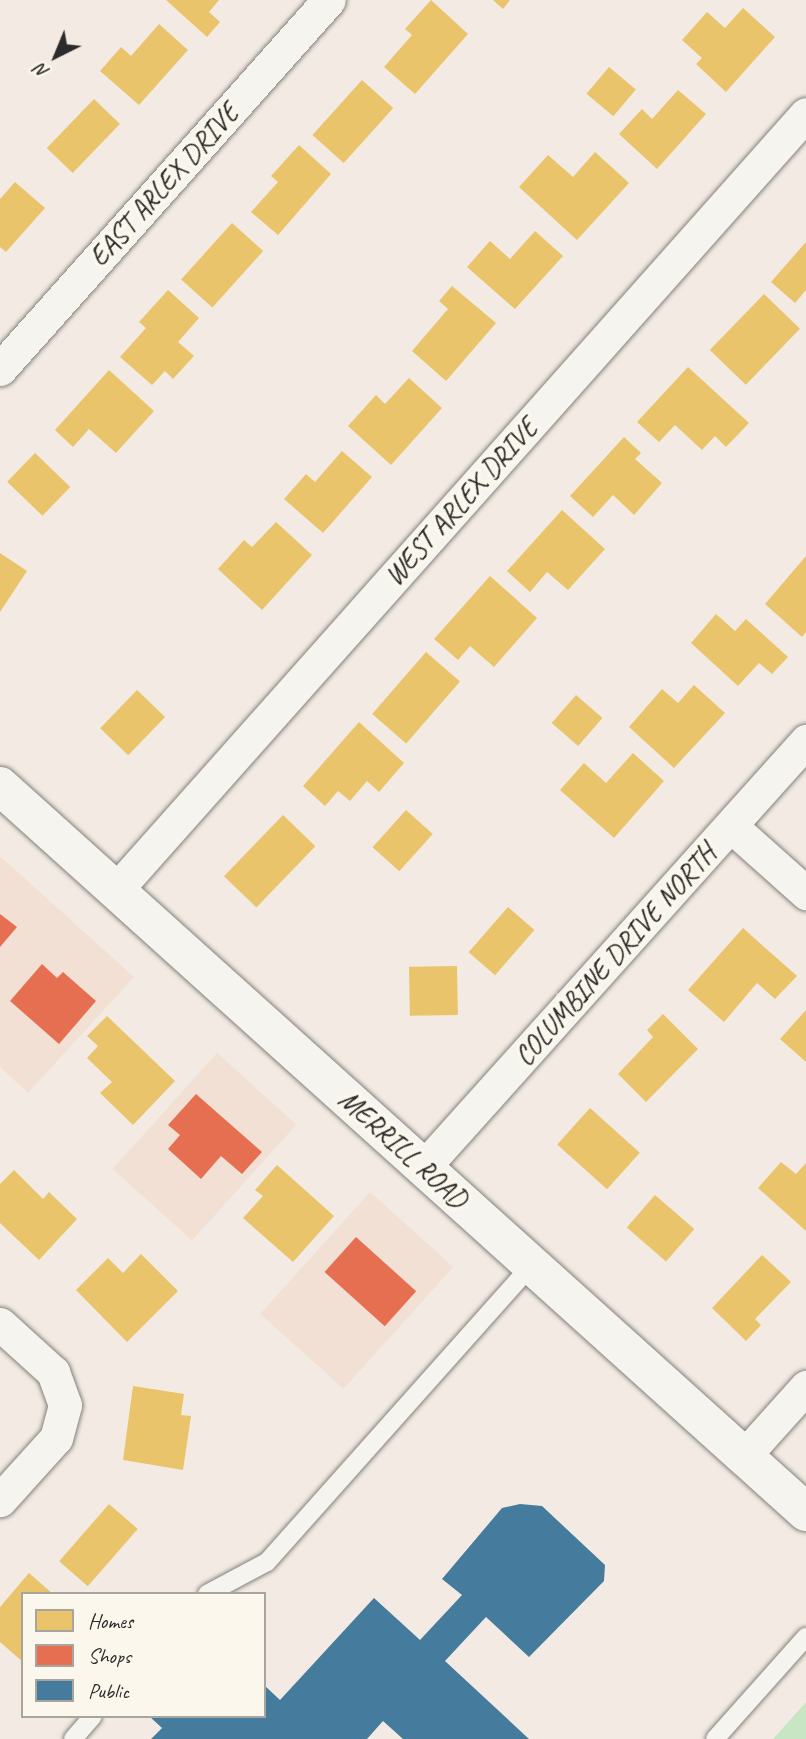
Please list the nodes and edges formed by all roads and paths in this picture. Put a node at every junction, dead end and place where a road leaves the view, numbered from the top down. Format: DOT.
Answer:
graph roads {
  1 [pos="328,0"];
  2 [pos="806,114"];
  3 [pos="0,369"];
  4 [pos="806,741"];
  5 [pos="0,786"];
  6 [pos="731,826"];
  7 [pos="116,890"];
  8 [pos="806,893"];
  9 [pos="423,1168"];
  10 [pos="532,1265"];
  11 [pos="0,1324"];
  12 [pos="806,1387"];
  13 [pos="744,1457"];
  14 [pos="0,1500"];
  15 [pos="806,1512"];
  16 [pos="211,1592"];
  17 [pos="806,1637"];
  18 [pos="91,1718"];
  19 [pos="73,1739"];
  20 [pos="715,1739"];
  1 -- 3 [label="street, EAST ARLEX DRIVE"];
  2 -- 7 [label="street, WEST ARLEX DRIVE"];
  4 -- 6 [label="street, COLUMBINE DRIVE NORTH"];
  5 -- 7 [label="main road, MERRILL ROAD"];
  6 -- 8 [label="street"];
  6 -- 9 [label="street, COLUMBINE DRIVE NORTH"];
  7 -- 9 [label="main road, MERRILL ROAD"];
  9 -- 10 [label="main road, MERRILL ROAD"];
  10 -- 13 [label="main road, MERRILL ROAD"];
  10 -- 16 [label="lane"];
  11 -- 14 [label="street"];
  12 -- 13 [label="street"];
  13 -- 15 [label="main road, MERRILL ROAD"];
  17 -- 20 [label="lane"];
  18 -- 19 [label="lane"];
}
